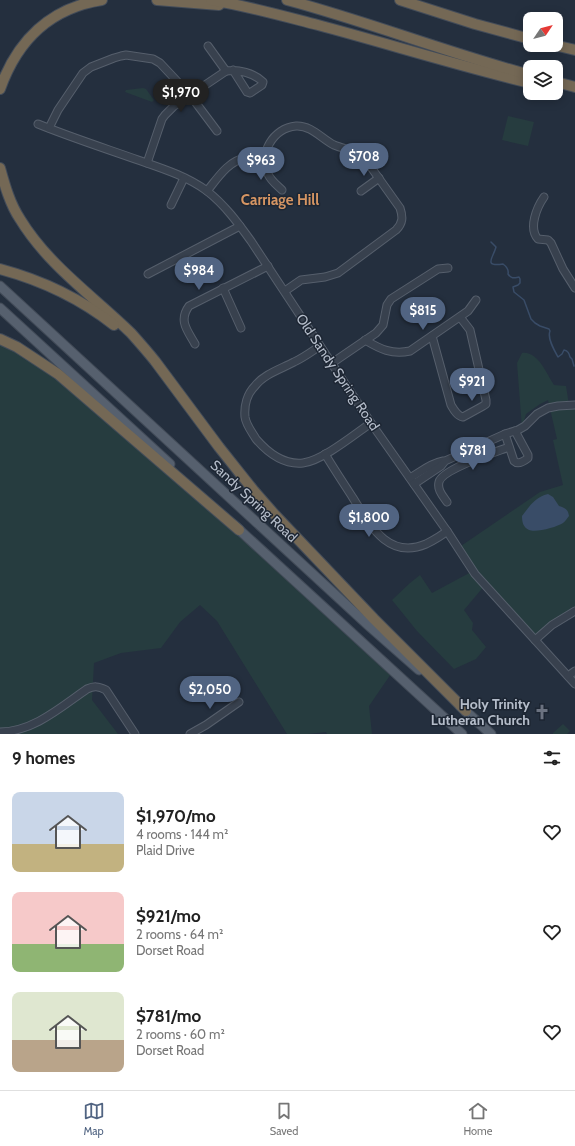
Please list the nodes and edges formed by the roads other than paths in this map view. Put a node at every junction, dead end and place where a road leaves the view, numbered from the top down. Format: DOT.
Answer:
graph roads {
  1 [pos="102,0"];
  2 [pos="157,0"];
  3 [pos="211,0"];
  4 [pos="287,0"];
  5 [pos="400,0"];
  6 [pos="316,25"];
  7 [pos="523,37"];
  8 [pos="208,46"];
  9 [pos="563,47"];
  10 [pos="575,50"];
  11 [pos="523,73"];
  12 [pos="523,81"];
  13 [pos="563,84"];
  14 [pos="575,87"];
  15 [pos="0,89"];
  16 [pos="563,89"];
  17 [pos="575,91"];
  18 [pos="190,95"];
  19 [pos="38,124"];
  20 [pos="49,128"];
  21 [pos="217,131"];
  22 [pos="264,159"];
  23 [pos="147,163"];
  24 [pos="0,168"];
  25 [pos="184,178"];
  26 [pos="379,178"];
  27 [pos="282,190"];
  28 [pos="207,191"];
  29 [pos="361,191"];
  30 [pos="544,197"];
  31 [pos="171,205"];
  32 [pos="240,226"];
  33 [pos="268,266"];
  34 [pos="448,268"];
  35 [pos="0,269"];
  36 [pos="148,274"];
  37 [pos="0,286"];
  38 [pos="223,288"];
  39 [pos="575,288"];
  40 [pos="284,291"];
  41 [pos="476,300"];
  42 [pos="0,308"];
  43 [pos="460,317"];
  44 [pos="241,328"];
  45 [pos="432,336"];
  46 [pos="0,339"];
  47 [pos="365,340"];
  48 [pos="195,344"];
  49 [pos="320,346"];
  50 [pos="332,362"];
  51 [pos="168,378"];
  52 [pos="575,405"];
  53 [pos="372,423"];
  54 [pos="515,431"];
  55 [pos="505,434"];
  56 [pos="509,447"];
  57 [pos="325,454"];
  58 [pos="445,461"];
  59 [pos="452,470"];
  60 [pos="412,481"];
  61 [pos="447,502"];
  62 [pos="239,530"];
  63 [pos="447,531"];
  64 [pos="575,611"];
  65 [pos="535,640"];
  66 [pos="575,671"];
  67 [pos="568,676"];
  68 [pos="575,684"];
  69 [pos="239,702"];
  70 [pos="466,711"];
  71 [pos="0,732"];
  72 [pos="135,734"];
  73 [pos="190,734"];
  74 [pos="462,734"];
  75 [pos="491,734"];
  1 -- 15 [label="highway"];
  2 -- 6 [label="highway"];
  3 -- 6 [label="highway"];
  4 -- 11 [label="highway"];
  5 -- 7 [label="highway"];
  6 -- 12 [label="highway"];
  8 -- 18 [label="street"];
  9 -- 10 [label="highway"];
  13 -- 14 [label="highway"];
  16 -- 17 [label="highway"];
  18 -- 20 [label="street"];
  18 -- 21 [label="street"];
  18 -- 23 [label="street"];
  19 -- 20 [label="street, Old Sandy Spring Road"];
  20 -- 23 [label="street, Old Sandy Spring Road"];
  22 -- 26 [label="street"];
  22 -- 27 [label="street"];
  22 -- 28 [label="street"];
  23 -- 25 [label="street, Old Sandy Spring Road"];
  24 -- 51 [label="highway"];
  25 -- 28 [label="street, Old Sandy Spring Road"];
  25 -- 31 [label="street"];
  26 -- 29 [label="street"];
  26 -- 40 [label="street"];
  28 -- 32 [label="street, Old Sandy Spring Road"];
  30 -- 39 [label="street"];
  32 -- 33 [label="street, Old Sandy Spring Road"];
  32 -- 36 [label="street"];
  33 -- 38 [label="street"];
  33 -- 40 [label="street, Old Sandy Spring Road"];
  34 -- 47 [label="street"];
  35 -- 51 [label="highway"];
  37 -- 70 [label="main road, Sandy Spring Road"];
  38 -- 44 [label="street"];
  38 -- 48 [label="street"];
  40 -- 49 [label="street, Old Sandy Spring Road"];
  41 -- 43 [label="street"];
  42 -- 62 [label="main road"];
  43 -- 45 [label="street"];
  43 -- 45 [label="street"];
  45 -- 47 [label="street"];
  46 -- 62 [label="highway"];
  47 -- 50 [label="street"];
  49 -- 50 [label="street, Old Sandy Spring Road"];
  49 -- 57 [label="street"];
  50 -- 53 [label="street, Old Sandy Spring Road"];
  51 -- 70 [label="highway"];
  52 -- 54 [label="street"];
  53 -- 57 [label="street"];
  53 -- 60 [label="street, Old Sandy Spring Road"];
  54 -- 55 [label="street"];
  54 -- 56 [label="street"];
  55 -- 56 [label="street"];
  55 -- 58 [label="street"];
  56 -- 59 [label="street"];
  57 -- 63 [label="street"];
  58 -- 59 [label="street"];
  58 -- 60 [label="street"];
  59 -- 61 [label="street"];
  60 -- 63 [label="street, Old Sandy Spring Road"];
  62 -- 74 [label="main road"];
  63 -- 65 [label="street, Old Sandy Spring Road"];
  64 -- 65 [label="street"];
  65 -- 67 [label="street, Old Sandy Spring Road"];
  66 -- 67 [label="street"];
  67 -- 68 [label="street, Old Sandy Spring Road"];
  69 -- 73 [label="street"];
  70 -- 75 [label="main road, Sandy Spring Road"];
  71 -- 72 [label="street"];
}
